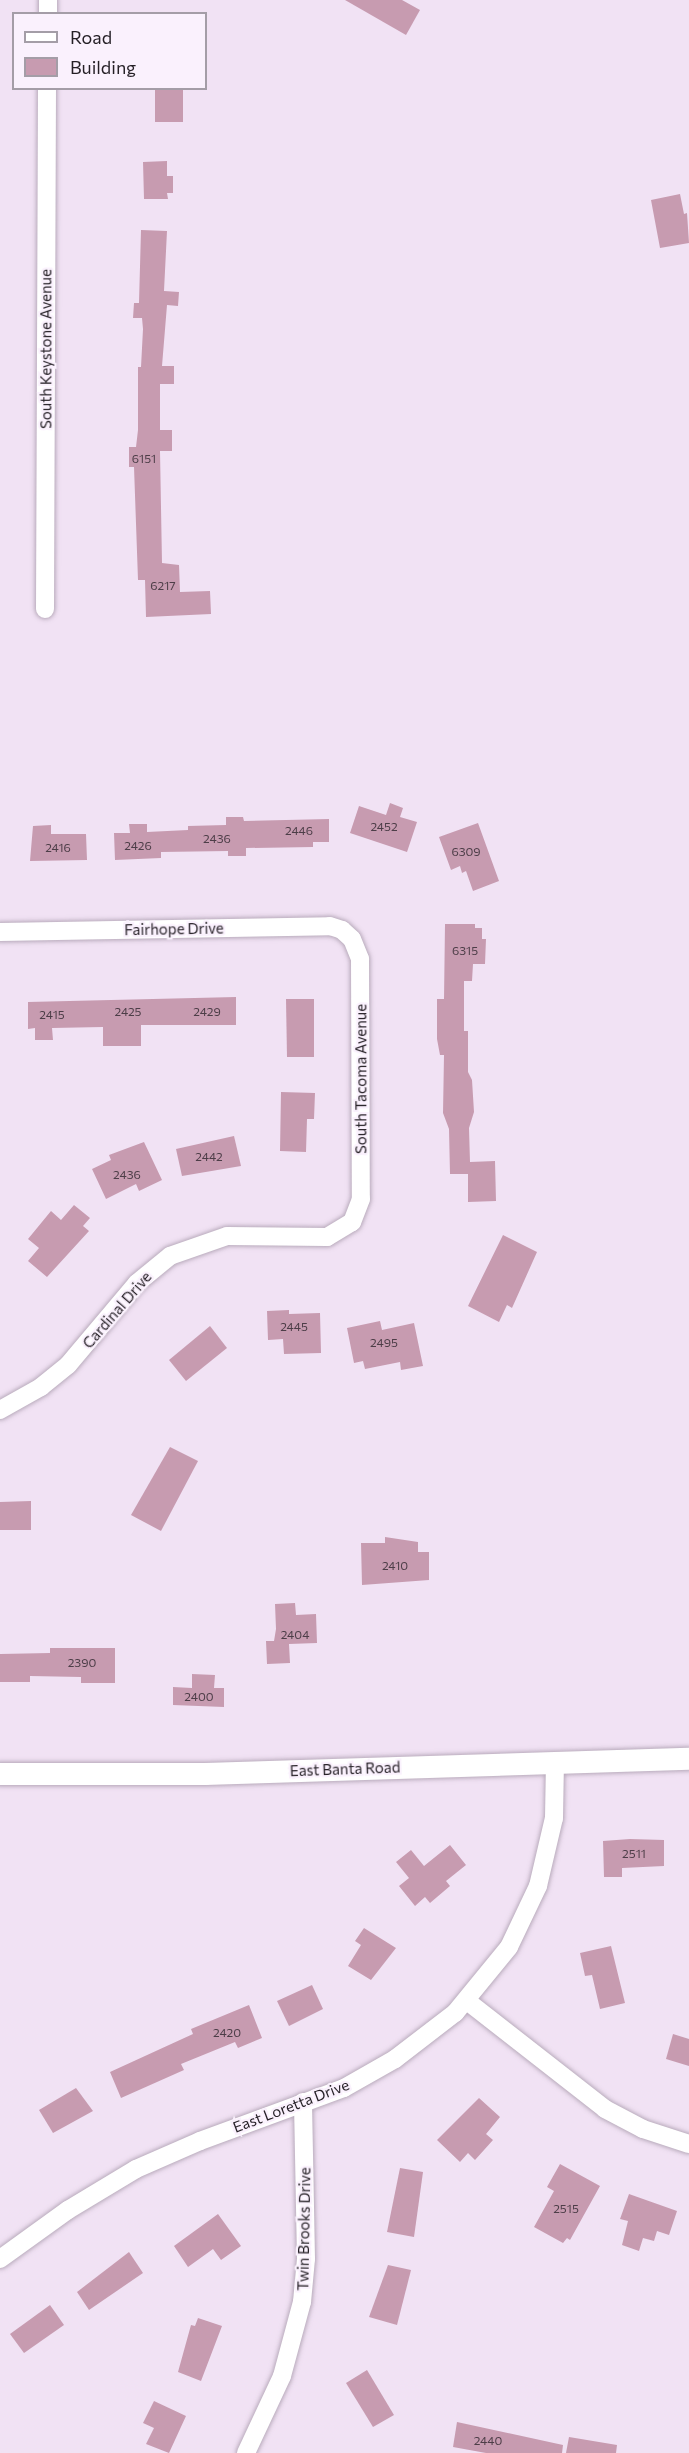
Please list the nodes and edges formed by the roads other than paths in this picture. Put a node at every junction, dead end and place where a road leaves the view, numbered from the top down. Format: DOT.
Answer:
graph roads {
  1 [pos="47,90"];
  2 [pos="45,609"];
  3 [pos="0,932"];
  4 [pos="346,934"];
  5 [pos="349,1225"];
  6 [pos="0,1410"];
  7 [pos="689,1759"];
  8 [pos="555,1762"];
  9 [pos="0,1774"];
  10 [pos="467,2001"];
  11 [pos="303,2102"];
  12 [pos="689,2144"];
  13 [pos="0,2259"];
  14 [pos="246,2453"];
  1 -- 2 [label="street, South Keystone Avenue"];
  3 -- 4 [label="street, Fairhope Drive"];
  4 -- 5 [label="street, South Tacoma Avenue"];
  5 -- 6 [label="street, Cardinal Drive"];
  7 -- 8 [label="street, East Banta Road"];
  8 -- 9 [label="street, East Banta Road"];
  8 -- 10 [label="street"];
  10 -- 11 [label="street, East Loretta Drive"];
  10 -- 12 [label="street"];
  11 -- 13 [label="street, East Loretta Drive"];
  11 -- 14 [label="street, Twin Brooks Drive"];
}
